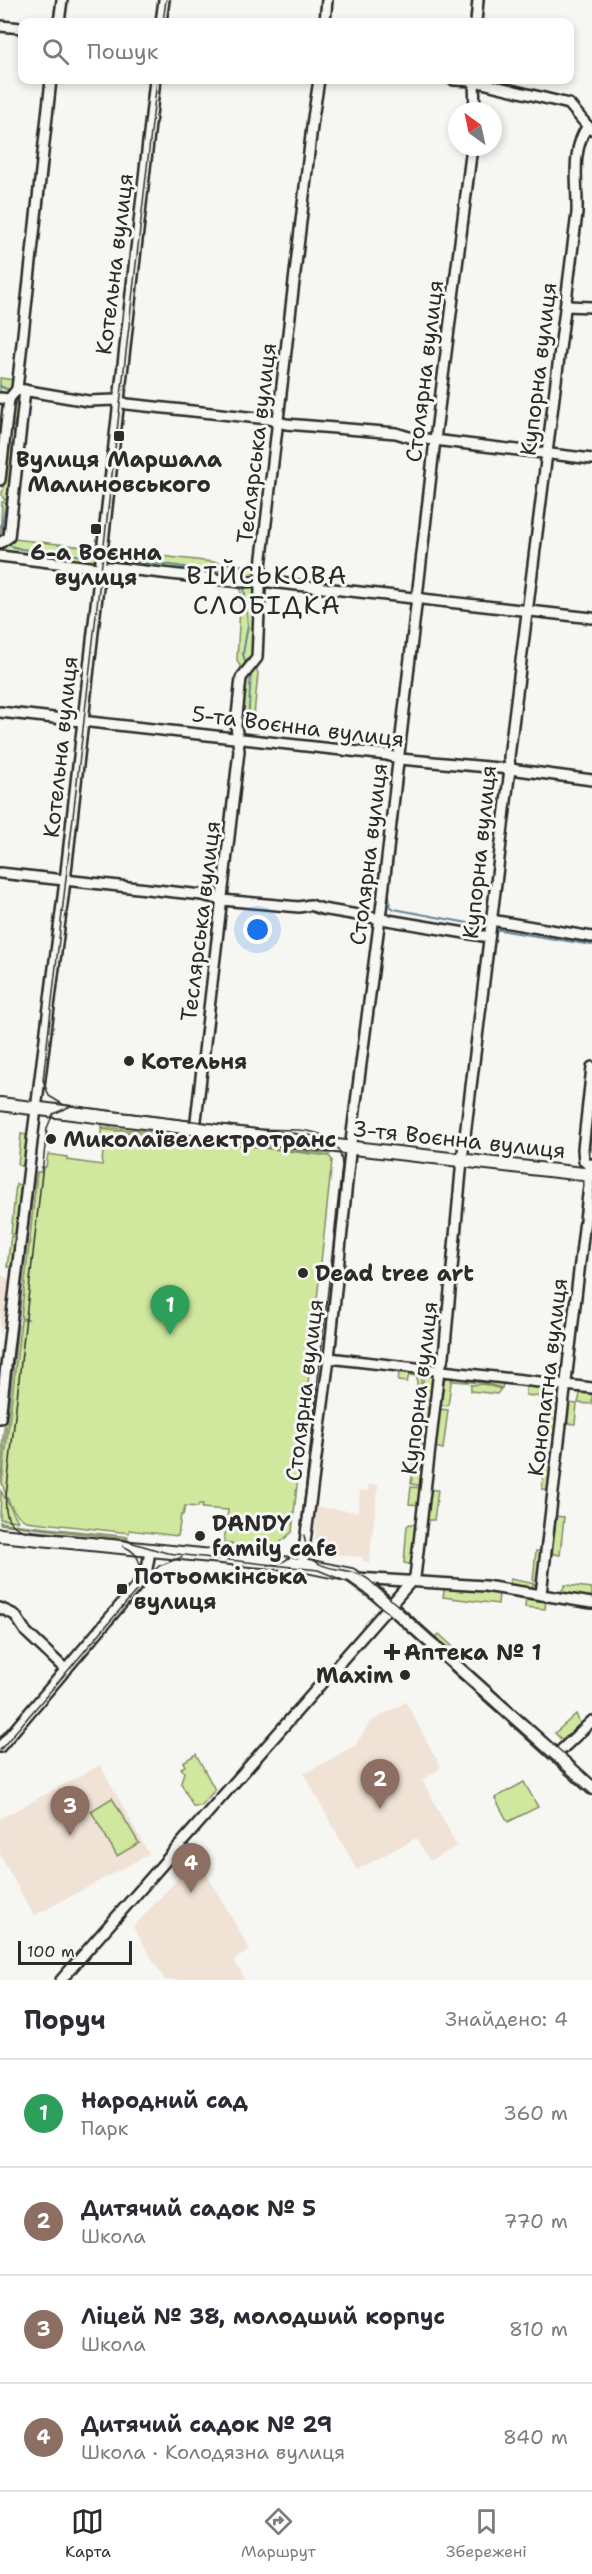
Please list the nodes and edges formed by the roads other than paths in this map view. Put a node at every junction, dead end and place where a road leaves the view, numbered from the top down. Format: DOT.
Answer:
graph roads {
  1 [pos="62,0"];
  2 [pos="164,0"];
  3 [pos="327,0"];
  4 [pos="478,0"];
  5 [pos="60,18"];
  6 [pos="162,18"];
  7 [pos="326,18"];
  8 [pos="476,18"];
  9 [pos="0,26"];
  10 [pos="18,28"];
  11 [pos="51,84"];
  12 [pos="155,84"];
  13 [pos="319,84"];
  14 [pos="474,84"];
  15 [pos="490,84"];
  16 [pos="475,102"];
  17 [pos="590,129"];
  18 [pos="471,156"];
  19 [pos="566,306"];
  20 [pos="592,307"];
  21 [pos="21,389"];
  22 [pos="4,398"];
  23 [pos="118,401"];
  24 [pos="278,422"];
  25 [pos="435,440"];
  26 [pos="547,453"];
  27 [pos="592,459"];
  28 [pos="0,480"];
  29 [pos="0,543"];
  30 [pos="0,556"];
  31 [pos="100,568"];
  32 [pos="261,581"];
  33 [pos="417,598"];
  34 [pos="526,610"];
  35 [pos="592,618"];
  36 [pos="0,712"];
  37 [pos="83,722"];
  38 [pos="238,739"];
  39 [pos="400,759"];
  40 [pos="510,769"];
  41 [pos="592,780"];
  42 [pos="0,873"];
  43 [pos="65,881"];
  44 [pos="222,900"];
  45 [pos="380,919"];
  46 [pos="491,920"];
  47 [pos="489,937"];
  48 [pos="592,937"];
  49 [pos="592,1067"];
  50 [pos="0,1104"];
  51 [pos="37,1108"];
  52 [pos="195,1129"];
  53 [pos="350,1148"];
  54 [pos="462,1160"];
  55 [pos="591,1170"];
  56 [pos="328,1358"];
  57 [pos="439,1370"];
  58 [pos="566,1385"];
  59 [pos="592,1388"];
  60 [pos="0,1418"];
  61 [pos="0,1535"];
  62 [pos="150,1551"];
  63 [pos="302,1565"];
  64 [pos="357,1578"];
  65 [pos="410,1582"];
  66 [pos="541,1594"];
  67 [pos="592,1603"];
  68 [pos="389,1605"];
  69 [pos="0,1608"];
  70 [pos="66,1670"];
  71 [pos="592,1720"];
  72 [pos="0,1747"];
  73 [pos="556,1755"];
  74 [pos="592,1788"];
  75 [pos="61,1980"];
  1 -- 5 [label="street"];
  2 -- 6 [label="street"];
  3 -- 7 [label="street"];
  4 -- 8 [label="street"];
  9 -- 10 [label="street"];
  11 -- 21 [label="street"];
  12 -- 23 [label="street, Котельна вулиця"];
  13 -- 24 [label="street, Теслярська вулиця"];
  14 -- 16 [label="street"];
  15 -- 17 [label="street"];
  17 -- 19 [label="street, Купорна вулиця"];
  18 -- 25 [label="street, Столярна вулиця"];
  19 -- 20 [label="street"];
  19 -- 26 [label="street, Купорна вулиця"];
  21 -- 22 [label="street"];
  21 -- 23 [label="street"];
  21 -- 29 [label="street"];
  22 -- 28 [label="street"];
  23 -- 24 [label="street"];
  23 -- 31 [label="street, Котельна вулиця"];
  24 -- 25 [label="street"];
  24 -- 32 [label="street, Теслярська вулиця"];
  25 -- 26 [label="street"];
  25 -- 33 [label="street, Столярна вулиця"];
  26 -- 27 [label="street"];
  26 -- 34 [label="street, Купорна вулиця"];
  30 -- 31 [label="street"];
  31 -- 32 [label="street"];
  31 -- 37 [label="street, Котельна вулиця"];
  32 -- 33 [label="street"];
  32 -- 38 [label="street, Теслярська вулиця"];
  33 -- 34 [label="street"];
  33 -- 39 [label="street, Столярна вулиця"];
  34 -- 35 [label="street"];
  34 -- 40 [label="street, Купорна вулиця"];
  36 -- 37 [label="street, 5-та Воєнна вулиця"];
  37 -- 38 [label="street, 5-та Воєнна вулиця"];
  37 -- 43 [label="street, Котельна вулиця"];
  38 -- 39 [label="street, 5-та Воєнна вулиця"];
  38 -- 44 [label="street, Теслярська вулиця"];
  39 -- 40 [label="street, 5-та Воєнна вулиця"];
  39 -- 45 [label="street, Столярна вулиця"];
  40 -- 41 [label="street, 5-та Воєнна вулиця"];
  40 -- 46 [label="street, Купорна вулиця"];
  42 -- 43 [label="street"];
  43 -- 44 [label="street"];
  43 -- 51 [label="street, Котельна вулиця"];
  44 -- 45 [label="street"];
  44 -- 52 [label="street, Теслярська вулиця"];
  45 -- 47 [label="street"];
  45 -- 53 [label="street, Столярна вулиця"];
  46 -- 47 [label="street, Купорна вулиця"];
  46 -- 48 [label="street"];
  47 -- 54 [label="street, Купорна вулиця"];
  49 -- 55 [label="street, Конопатна вулиця"];
  50 -- 51 [label="street, 3-тя Воєнна вулиця"];
  51 -- 52 [label="street, 3-тя Воєнна вулиця"];
  51 -- 60 [label="street, Котельна вулиця"];
  52 -- 53 [label="street, 3-тя Воєнна вулиця"];
  53 -- 54 [label="street, 3-тя Воєнна вулиця"];
  53 -- 56 [label="street, Столярна вулиця"];
  54 -- 55 [label="street, 3-тя Воєнна вулиця"];
  54 -- 57 [label="street, Купорна вулиця"];
  55 -- 58 [label="street, Конопатна вулиця"];
  56 -- 57 [label="street"];
  56 -- 63 [label="street, Столярна вулиця"];
  57 -- 58 [label="street"];
  57 -- 65 [label="street, Купорна вулиця"];
  58 -- 59 [label="street"];
  58 -- 66 [label="street, Конопатна вулиця"];
  61 -- 62 [label="street"];
  62 -- 63 [label="street"];
  62 -- 70 [label="street"];
  63 -- 64 [label="street"];
  64 -- 65 [label="street"];
  64 -- 68 [label="street"];
  65 -- 66 [label="street"];
  65 -- 68 [label="street"];
  66 -- 67 [label="street"];
  68 -- 73 [label="street"];
  68 -- 75 [label="street"];
  69 -- 70 [label="street"];
  70 -- 72 [label="street"];
  71 -- 73 [label="street"];
  73 -- 74 [label="street"];
}
